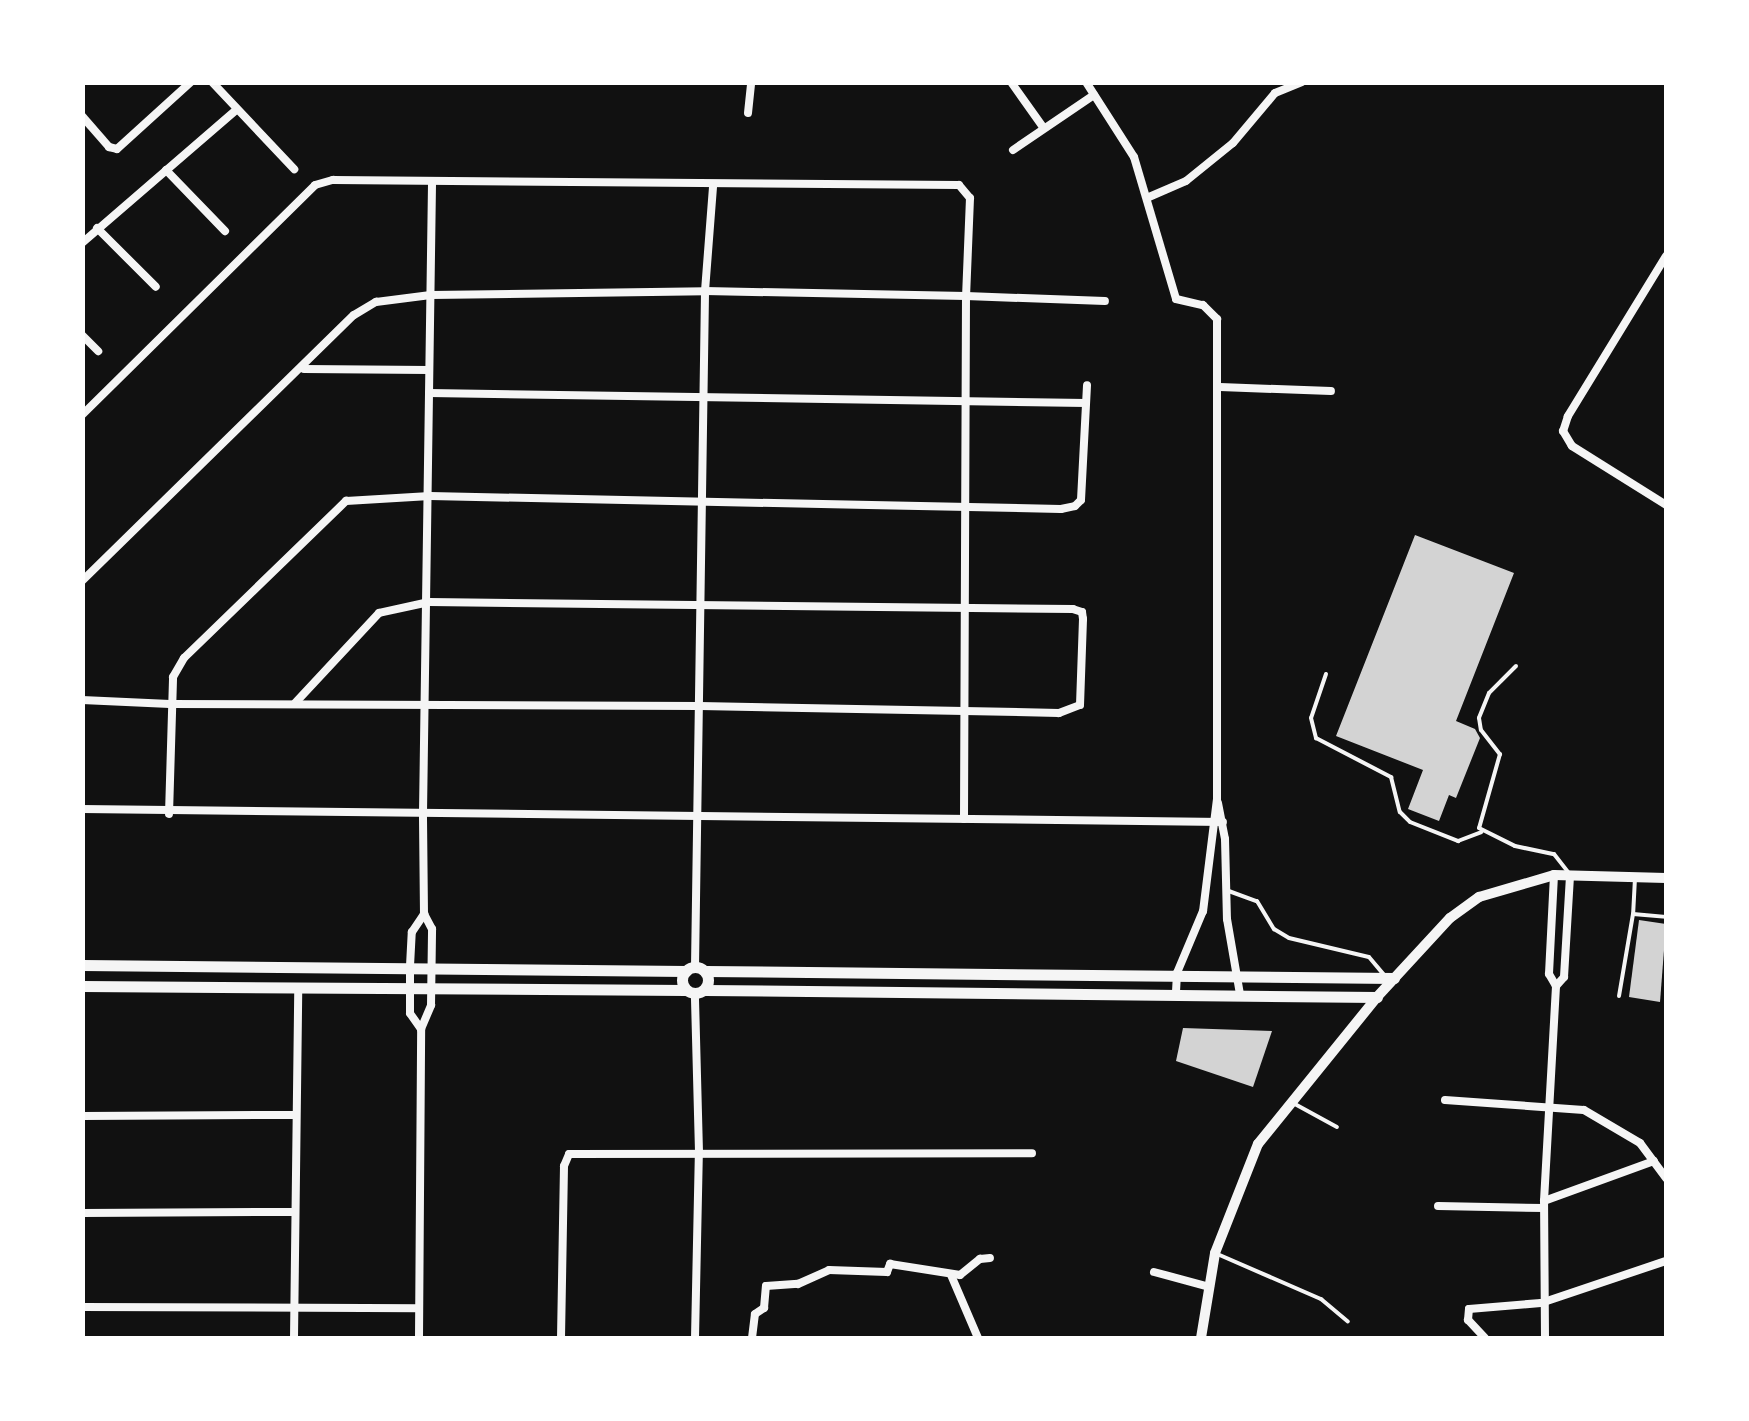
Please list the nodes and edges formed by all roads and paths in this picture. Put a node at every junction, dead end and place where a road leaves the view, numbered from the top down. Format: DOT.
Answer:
graph roads {
  1 [pos="167,82"];
  2 [pos="190,82"];
  3 [pos="212,82"];
  4 [pos="751,82"];
  5 [pos="1011,82"];
  6 [pos="1086,82"];
  7 [pos="1302,82"];
  8 [pos="178,92"];
  9 [pos="1094,95"];
  10 [pos="236,110"];
  11 [pos="748,113"];
  12 [pos="82,116"];
  13 [pos="1043,127"];
  14 [pos="1013,150"];
  15 [pos="294,169"];
  16 [pos="166,170"];
  17 [pos="432,183"];
  18 [pos="713,186"];
  19 [pos="1149,197"];
  20 [pos="97,228"];
  21 [pos="225,231"];
  22 [pos="82,243"];
  23 [pos="1666,256"];
  24 [pos="156,287"];
  25 [pos="705,290"];
  26 [pos="431,295"];
  27 [pos="966,296"];
  28 [pos="1106,301"];
  29 [pos="82,334"];
  30 [pos="98,351"];
  31 [pos="304,368"];
  32 [pos="429,370"];
  33 [pos="1087,385"];
  34 [pos="1220,387"];
  35 [pos="1331,391"];
  36 [pos="429,393"];
  37 [pos="704,396"];
  38 [pos="963,401"];
  39 [pos="1086,403"];
  40 [pos="82,415"];
  41 [pos="430,496"];
  42 [pos="703,500"];
  43 [pos="965,505"];
  44 [pos="1666,505"];
  45 [pos="82,581"];
  46 [pos="429,602"];
  47 [pos="702,604"];
  48 [pos="965,607"];
  49 [pos="1516,666"];
  50 [pos="1326,674"];
  51 [pos="82,700"];
  52 [pos="294,703"];
  53 [pos="170,704"];
  54 [pos="425,704"];
  55 [pos="700,706"];
  56 [pos="963,713"];
  57 [pos="1217,799"];
  58 [pos="82,809"];
  59 [pos="424,813"];
  60 [pos="169,814"];
  61 [pos="698,816"];
  62 [pos="964,819"];
  63 [pos="1212,822"];
  64 [pos="1223,822"];
  65 [pos="1482,832"];
  66 [pos="1554,875"];
  67 [pos="1570,875"];
  68 [pos="1635,876"];
  69 [pos="1666,878"];
  70 [pos="1226,890"];
  71 [pos="424,914"];
  72 [pos="1633,914"];
  73 [pos="1666,917"];
  74 [pos="82,964"];
  75 [pos="410,966"];
  76 [pos="431,967"];
  77 [pos="695,969"];
  78 [pos="1176,972"];
  79 [pos="1240,973"];
  80 [pos="1390,978"];
  81 [pos="82,986"];
  82 [pos="1556,986"];
  83 [pos="298,990"];
  84 [pos="410,990"];
  85 [pos="431,990"];
  86 [pos="695,991"];
  87 [pos="1176,994"];
  88 [pos="1240,994"];
  89 [pos="1377,996"];
  90 [pos="1619,996"];
  91 [pos="420,1029"];
  92 [pos="1290,1100"];
  93 [pos="1446,1100"];
  94 [pos="1552,1106"];
  95 [pos="296,1115"];
  96 [pos="82,1116"];
  97 [pos="1337,1127"];
  98 [pos="699,1152"];
  99 [pos="1032,1153"];
  100 [pos="1654,1161"];
  101 [pos="1666,1178"];
  102 [pos="1544,1204"];
  103 [pos="1438,1206"];
  104 [pos="295,1212"];
  105 [pos="82,1213"];
  106 [pos="1215,1253"];
  107 [pos="990,1258"];
  108 [pos="1666,1262"];
  109 [pos="1154,1272"];
  110 [pos="951,1275"];
  111 [pos="1210,1287"];
  112 [pos="1541,1304"];
  113 [pos="82,1306"];
  114 [pos="294,1306"];
  115 [pos="419,1308"];
  116 [pos="1348,1322"];
  117 [pos="294,1338"];
  118 [pos="419,1338"];
  119 [pos="561,1338"];
  120 [pos="695,1338"];
  121 [pos="752,1338"];
  122 [pos="978,1338"];
  123 [pos="1201,1338"];
  124 [pos="1485,1338"];
  125 [pos="1545,1338"];
  1 -- 8 [label="street"];
  2 -- 8 [label="street"];
  3 -- 10 [label="street"];
  4 -- 11 [label="street"];
  5 -- 13 [label="street"];
  6 -- 9 [label="street"];
  7 -- 19 [label="street"];
  8 -- 12 [label="street"];
  9 -- 13 [label="street"];
  9 -- 19 [label="street"];
  10 -- 15 [label="street"];
  10 -- 16 [label="street"];
  13 -- 14 [label="street"];
  16 -- 20 [label="street"];
  16 -- 21 [label="street"];
  17 -- 18 [label="street"];
  17 -- 26 [label="street"];
  17 -- 40 [label="street"];
  18 -- 25 [label="street"];
  18 -- 27 [label="street"];
  19 -- 34 [label="street"];
  20 -- 22 [label="street"];
  20 -- 24 [label="street"];
  23 -- 44 [label="street"];
  25 -- 26 [label="street"];
  25 -- 27 [label="street"];
  25 -- 37 [label="street"];
  26 -- 31 [label="street"];
  26 -- 32 [label="street"];
  27 -- 28 [label="street"];
  27 -- 38 [label="street"];
  29 -- 30 [label="street"];
  31 -- 32 [label="street"];
  31 -- 45 [label="street"];
  32 -- 36 [label="street"];
  33 -- 39 [label="street"];
  34 -- 35 [label="street"];
  34 -- 57 [label="street"];
  36 -- 37 [label="street"];
  36 -- 41 [label="street"];
  37 -- 38 [label="street"];
  37 -- 42 [label="street"];
  38 -- 39 [label="street"];
  38 -- 43 [label="street"];
  39 -- 43 [label="street"];
  41 -- 42 [label="street"];
  41 -- 46 [label="street"];
  41 -- 53 [label="street"];
  42 -- 43 [label="street"];
  42 -- 47 [label="street"];
  43 -- 48 [label="street"];
  46 -- 47 [label="street"];
  46 -- 52 [label="street"];
  46 -- 54 [label="street"];
  47 -- 48 [label="street"];
  47 -- 55 [label="street"];
  48 -- 56 [label="street"];
  48 -- 56 [label="street"];
  49 -- 65 [label="lane"];
  50 -- 65 [label="lane"];
  51 -- 53 [label="street"];
  52 -- 53 [label="street"];
  52 -- 54 [label="street"];
  53 -- 60 [label="street"];
  54 -- 55 [label="street"];
  54 -- 59 [label="street"];
  55 -- 56 [label="street"];
  55 -- 61 [label="street"];
  56 -- 62 [label="street"];
  57 -- 63 [label="street"];
  57 -- 64 [label="street"];
  58 -- 60 [label="street"];
  59 -- 60 [label="street"];
  59 -- 61 [label="street"];
  59 -- 71 [label="street"];
  61 -- 62 [label="street"];
  61 -- 77 [label="street"];
  62 -- 63 [label="street"];
  63 -- 64 [label="street"];
  63 -- 78 [label="street"];
  64 -- 70 [label="street"];
  65 -- 67 [label="lane"];
  66 -- 67 [label="main road"];
  66 -- 80 [label="main road"];
  66 -- 82 [label="street"];
  67 -- 68 [label="main road"];
  67 -- 82 [label="street"];
  68 -- 69 [label="main road"];
  68 -- 72 [label="lane"];
  70 -- 79 [label="street"];
  70 -- 80 [label="lane"];
  71 -- 75 [label="street"];
  71 -- 76 [label="street"];
  72 -- 73 [label="lane"];
  72 -- 90 [label="lane"];
  74 -- 75 [label="main road"];
  75 -- 76 [label="main road"];
  75 -- 84 [label="street"];
  76 -- 77 [label="main road"];
  76 -- 85 [label="street"];
  77 -- 78 [label="main road"];
  77 -- 86 [label="main road"];
  77 -- 86 [label="main road"];
  78 -- 79 [label="main road"];
  78 -- 87 [label="street"];
  79 -- 80 [label="main road"];
  79 -- 88 [label="street"];
  80 -- 89 [label="main road"];
  81 -- 83 [label="main road"];
  82 -- 94 [label="street"];
  83 -- 84 [label="main road"];
  83 -- 95 [label="street"];
  84 -- 85 [label="main road"];
  84 -- 91 [label="street"];
  85 -- 86 [label="main road"];
  85 -- 91 [label="street"];
  86 -- 87 [label="main road"];
  86 -- 98 [label="street"];
  87 -- 88 [label="main road"];
  88 -- 89 [label="main road"];
  89 -- 92 [label="main road"];
  91 -- 115 [label="street"];
  92 -- 97 [label="lane"];
  92 -- 106 [label="main road"];
  93 -- 94 [label="street"];
  94 -- 100 [label="street"];
  94 -- 102 [label="street"];
  95 -- 96 [label="street"];
  95 -- 104 [label="street"];
  98 -- 99 [label="street"];
  98 -- 119 [label="street"];
  98 -- 120 [label="street"];
  100 -- 101 [label="street"];
  100 -- 102 [label="street"];
  102 -- 103 [label="street"];
  102 -- 112 [label="street"];
  104 -- 105 [label="street"];
  104 -- 114 [label="street"];
  106 -- 111 [label="main road"];
  106 -- 116 [label="lane"];
  107 -- 110 [label="street"];
  108 -- 112 [label="street"];
  109 -- 111 [label="street"];
  110 -- 121 [label="street"];
  110 -- 122 [label="street"];
  111 -- 123 [label="main road"];
  112 -- 124 [label="street"];
  112 -- 125 [label="street"];
  113 -- 114 [label="street"];
  114 -- 115 [label="street"];
  114 -- 117 [label="street"];
  115 -- 118 [label="street"];
}
